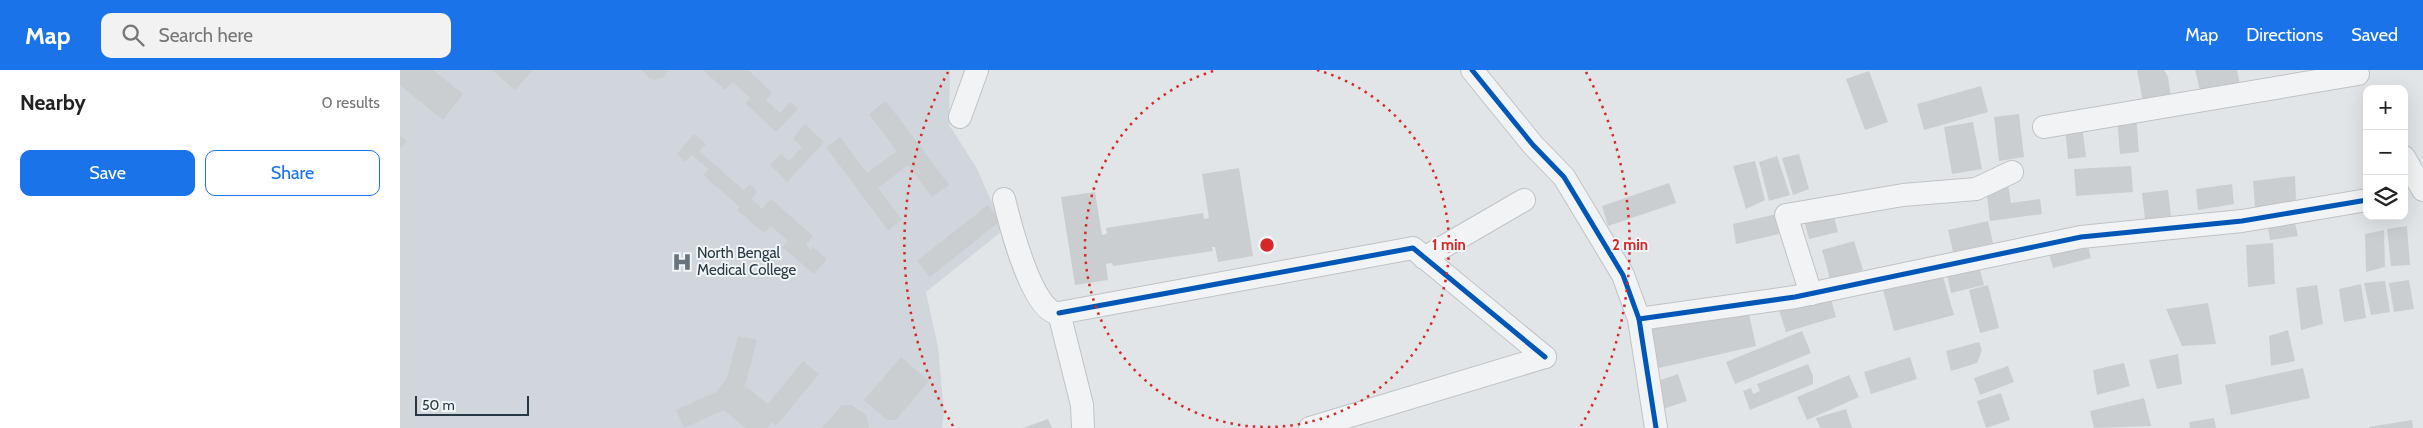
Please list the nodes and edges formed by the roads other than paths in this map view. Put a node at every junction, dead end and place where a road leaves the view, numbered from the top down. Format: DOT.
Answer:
graph roads {
  1 [pos="977,70"];
  2 [pos="1472,70"];
  3 [pos="2360,78"];
  4 [pos="960,117"];
  5 [pos="2044,127"];
  6 [pos="2408,164"];
  7 [pos="2012,172"];
  8 [pos="2423,191"];
  9 [pos="2408,193"];
  10 [pos="1004,200"];
  11 [pos="1524,200"];
  12 [pos="2363,201"];
  13 [pos="1424,258"];
  14 [pos="1811,294"];
  15 [pos="1059,313"];
  16 [pos="1639,319"];
  17 [pos="1083,428"];
  18 [pos="1310,428"];
  19 [pos="1656,428"];
  1 -- 4 [label="street"];
  2 -- 16 [label="street"];
  3 -- 5 [label="street"];
  6 -- 8 [label="street"];
  7 -- 14 [label="street"];
  8 -- 9 [label="street"];
  10 -- 15 [label="street"];
  11 -- 13 [label="street"];
  12 -- 14 [label="street"];
  13 -- 15 [label="street"];
  13 -- 18 [label="street"];
  14 -- 16 [label="street"];
  15 -- 17 [label="street"];
  16 -- 19 [label="street"];
}
